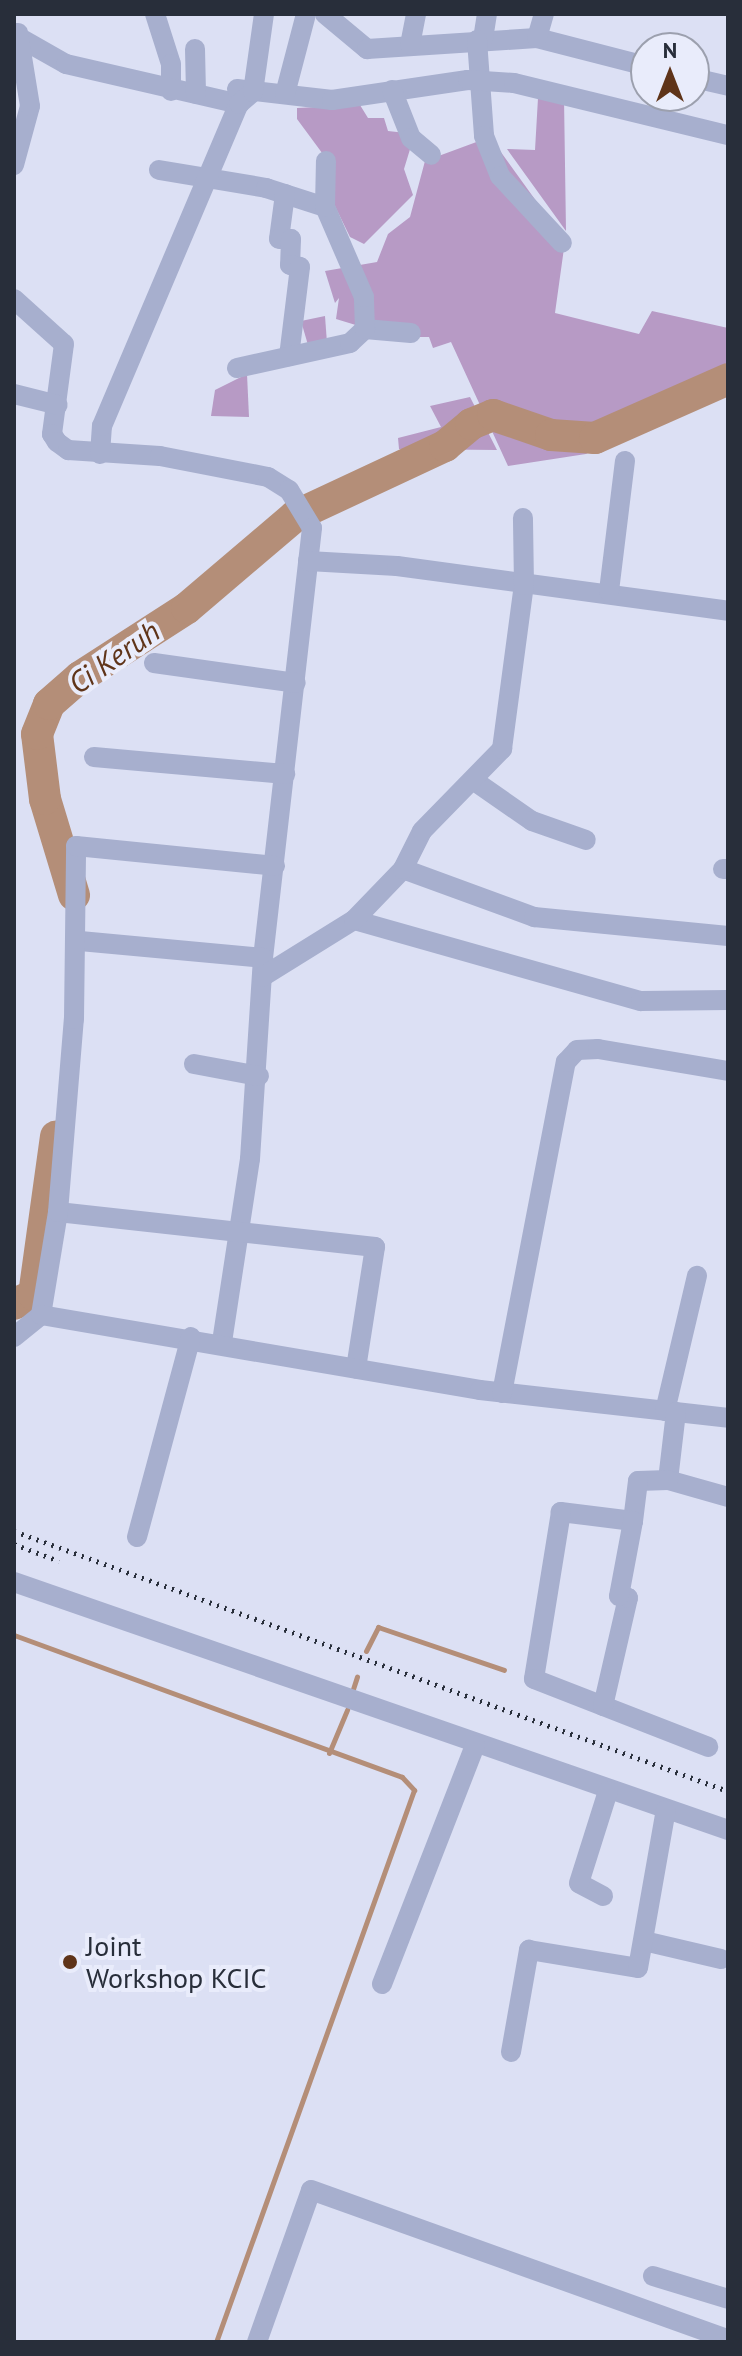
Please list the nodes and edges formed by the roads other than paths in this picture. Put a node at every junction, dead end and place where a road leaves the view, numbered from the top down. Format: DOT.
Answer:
graph roads {
  1 [pos="155,14"];
  2 [pos="264,14"];
  3 [pos="306,14"];
  4 [pos="325,14"];
  5 [pos="416,14"];
  6 [pos="487,14"];
  7 [pos="544,14"];
  8 [pos="17,32"];
  9 [pos="537,38"];
  10 [pos="480,40"];
  11 [pos="410,45"];
  12 [pos="195,49"];
  13 [pos="630,62"];
  14 [pos="171,87"];
  15 [pos="197,89"];
  16 [pos="479,89"];
  17 [pos="285,94"];
  18 [pos="245,95"];
  19 [pos="393,98"];
  20 [pos="21,118"];
  21 [pos="728,135"];
  22 [pos="431,155"];
  23 [pos="326,161"];
  24 [pos="14,165"];
  25 [pos="159,170"];
  26 [pos="209,182"];
  27 [pos="285,194"];
  28 [pos="325,207"];
  29 [pos="562,243"];
  30 [pos="14,299"];
  31 [pos="365,329"];
  32 [pos="411,333"];
  33 [pos="289,356"];
  34 [pos="237,368"];
  35 [pos="14,394"];
  36 [pos="58,405"];
  37 [pos="100,454"];
  38 [pos="625,461"];
  39 [pos="523,518"];
  40 [pos="308,561"];
  41 [pos="524,585"];
  42 [pos="609,591"];
  43 [pos="728,611"];
  44 [pos="154,663"];
  45 [pos="296,683"];
  46 [pos="94,757"];
  47 [pos="285,774"];
  48 [pos="473,780"];
  49 [pos="586,840"];
  50 [pos="275,866"];
  51 [pos="403,869"];
  52 [pos="354,920"];
  53 [pos="728,936"];
  54 [pos="80,941"];
  55 [pos="262,968"];
  56 [pos="728,1000"];
  57 [pos="194,1064"];
  58 [pos="728,1071"];
  59 [pos="259,1076"];
  60 [pos="58,1212"];
  61 [pos="239,1234"];
  62 [pos="697,1276"];
  63 [pos="41,1315"];
  64 [pos="14,1337"];
  65 [pos="191,1337"];
  66 [pos="222,1341"];
  67 [pos="356,1369"];
  68 [pos="502,1393"];
  69 [pos="670,1412"];
  70 [pos="728,1418"];
  71 [pos="668,1480"];
  72 [pos="728,1497"];
  73 [pos="633,1521"];
  74 [pos="137,1537"];
  75 [pos="14,1582"];
  76 [pos="603,1706"];
  77 [pos="475,1745"];
  78 [pos="708,1747"];
  79 [pos="608,1791"];
  80 [pos="666,1810"];
  81 [pos="728,1830"];
  82 [pos="603,1896"];
  83 [pos="644,1941"];
  84 [pos="725,1964"];
  85 [pos="382,1984"];
  86 [pos="511,2052"];
  87 [pos="653,2276"];
  88 [pos="728,2299"];
  89 [pos="728,2339"];
  90 [pos="257,2342"];
  1 -- 14 [label="street"];
  2 -- 18 [label="street"];
  3 -- 17 [label="street"];
  4 -- 11 [label="street"];
  5 -- 11 [label="street"];
  6 -- 10 [label="street"];
  7 -- 9 [label="street"];
  8 -- 14 [label="street"];
  8 -- 20 [label="street"];
  9 -- 10 [label="street"];
  9 -- 13 [label="street"];
  10 -- 11 [label="street"];
  10 -- 16 [label="street"];
  12 -- 15 [label="street"];
  14 -- 15 [label="street"];
  15 -- 18 [label="street"];
  16 -- 19 [label="street"];
  16 -- 21 [label="street"];
  16 -- 29 [label="street"];
  17 -- 18 [label="street"];
  17 -- 19 [label="street"];
  18 -- 26 [label="street"];
  19 -- 22 [label="street"];
  20 -- 24 [label="street"];
  23 -- 28 [label="street"];
  25 -- 26 [label="street"];
  26 -- 27 [label="street"];
  26 -- 37 [label="street"];
  27 -- 28 [label="street"];
  27 -- 33 [label="street"];
  28 -- 31 [label="street"];
  30 -- 36 [label="street"];
  31 -- 32 [label="street"];
  31 -- 33 [label="street"];
  33 -- 34 [label="street"];
  35 -- 36 [label="street"];
  36 -- 37 [label="street"];
  37 -- 40 [label="street"];
  38 -- 42 [label="street"];
  39 -- 41 [label="street"];
  40 -- 41 [label="street"];
  40 -- 45 [label="street"];
  41 -- 42 [label="street"];
  41 -- 48 [label="street"];
  42 -- 43 [label="street"];
  44 -- 45 [label="street"];
  45 -- 47 [label="street"];
  46 -- 47 [label="street"];
  47 -- 50 [label="street"];
  48 -- 49 [label="street"];
  48 -- 51 [label="street"];
  50 -- 54 [label="street"];
  50 -- 55 [label="street"];
  51 -- 52 [label="street"];
  51 -- 53 [label="street"];
  52 -- 55 [label="street"];
  52 -- 56 [label="street"];
  54 -- 55 [label="street"];
  54 -- 60 [label="street"];
  55 -- 59 [label="street"];
  57 -- 59 [label="street"];
  58 -- 68 [label="street"];
  59 -- 61 [label="street"];
  60 -- 61 [label="street"];
  60 -- 63 [label="street"];
  61 -- 66 [label="street"];
  61 -- 67 [label="street"];
  62 -- 69 [label="street"];
  63 -- 64 [label="street"];
  63 -- 65 [label="street"];
  65 -- 66 [label="street"];
  65 -- 74 [label="street"];
  66 -- 67 [label="street"];
  67 -- 68 [label="street"];
  68 -- 69 [label="street"];
  69 -- 70 [label="street"];
  69 -- 71 [label="street"];
  71 -- 72 [label="street"];
  71 -- 73 [label="street"];
  73 -- 76 [label="street"];
  73 -- 76 [label="street"];
  75 -- 77 [label="street"];
  76 -- 78 [label="street"];
  77 -- 79 [label="street"];
  77 -- 85 [label="street"];
  79 -- 80 [label="street"];
  79 -- 82 [label="street"];
  80 -- 81 [label="street"];
  80 -- 83 [label="street"];
  83 -- 84 [label="street"];
  83 -- 86 [label="street"];
  87 -- 88 [label="street"];
  89 -- 90 [label="street"];
}
